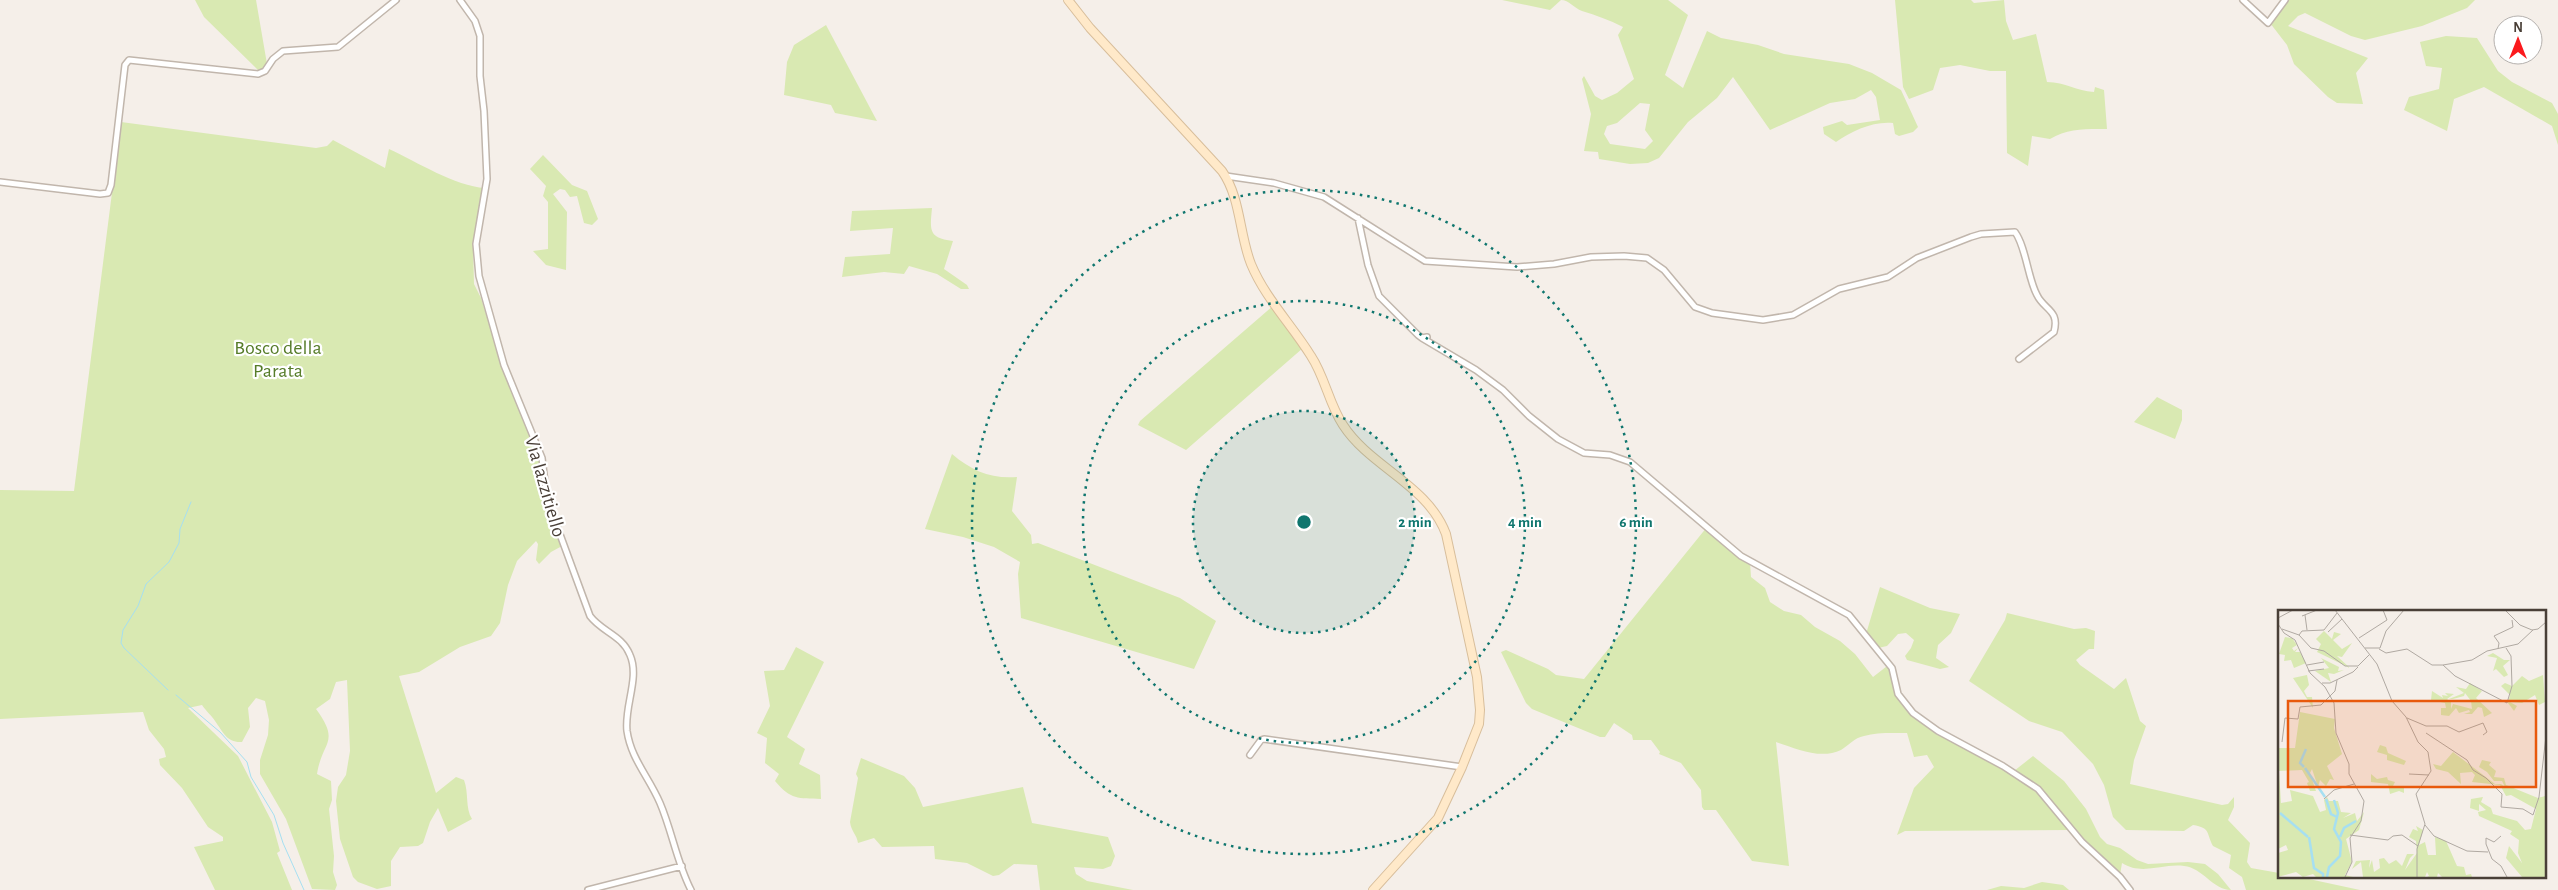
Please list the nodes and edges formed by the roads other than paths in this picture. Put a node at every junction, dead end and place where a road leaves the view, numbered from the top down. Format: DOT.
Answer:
graph roads {
  1 [pos="396,0"];
  2 [pos="460,0"];
  3 [pos="1068,0"];
  4 [pos="2243,0"];
  5 [pos="2285,0"];
  6 [pos="1226,176"];
  7 [pos="0,182"];
  8 [pos="1358,218"];
  9 [pos="2019,359"];
  10 [pos="1250,756"];
  11 [pos="1462,767"];
  12 [pos="682,866"];
  13 [pos="588,890"];
  14 [pos="690,890"];
  15 [pos="1373,890"];
  16 [pos="2130,890"];
  1 -- 7 [label="street"];
  2 -- 12 [label="street, Via Iazzitiello"];
  3 -- 6 [label="main road"];
  4 -- 5 [label="street"];
  6 -- 8 [label="street"];
  6 -- 11 [label="main road"];
  8 -- 9 [label="street"];
  8 -- 16 [label="street"];
  10 -- 11 [label="street"];
  11 -- 15 [label="main road"];
  12 -- 13 [label="street"];
  12 -- 14 [label="street, Via Iazzitiello"];
}
